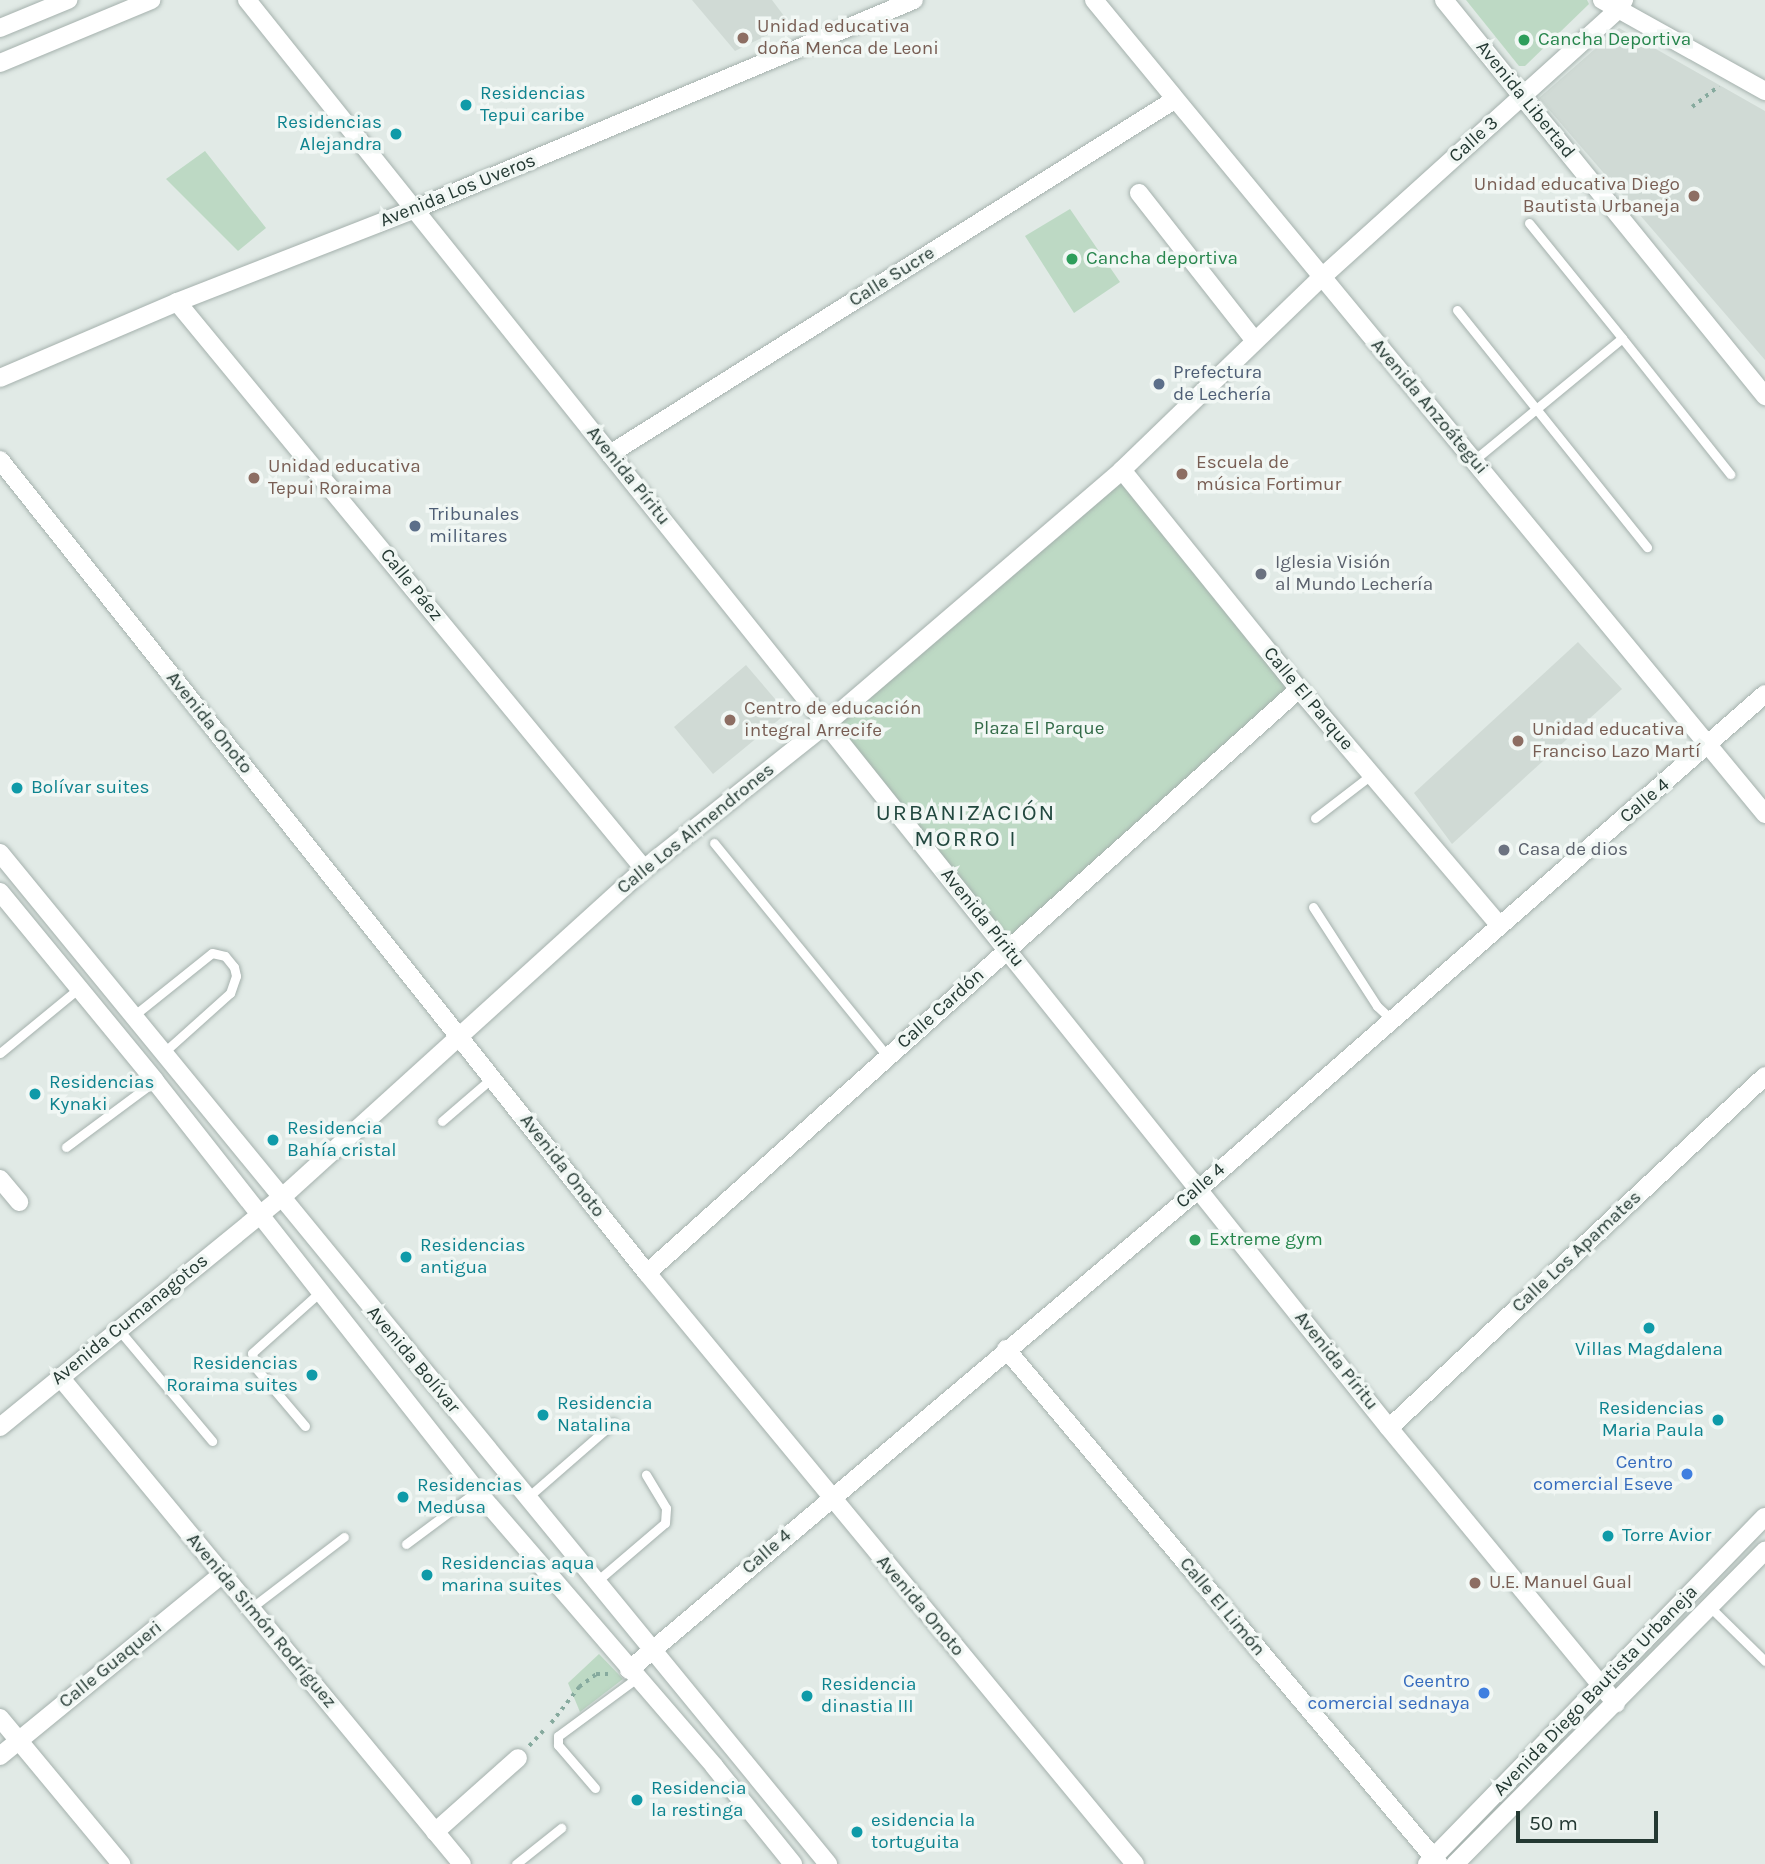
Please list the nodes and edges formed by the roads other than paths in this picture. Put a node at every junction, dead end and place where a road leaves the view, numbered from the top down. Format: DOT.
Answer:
graph roads {
  1 [pos="68,0"];
  2 [pos="150,0"];
  3 [pos="247,0"];
  4 [pos="914,0"];
  5 [pos="1094,0"];
  6 [pos="1444,0"];
  7 [pos="1615,3"];
  8 [pos="0,28"];
  9 [pos="0,64"];
  10 [pos="1765,91"];
  11 [pos="1522,96"];
  12 [pos="1174,100"];
  13 [pos="1139,193"];
  14 [pos="415,209"];
  15 [pos="1529,223"];
  16 [pos="1321,278"];
  17 [pos="177,302"];
  18 [pos="1457,310"];
  19 [pos="1622,338"];
  20 [pos="1255,341"];
  21 [pos="0,378"];
  22 [pos="1765,396"];
  23 [pos="1535,410"];
  24 [pos="610,454"];
  25 [pos="0,460"];
  26 [pos="1473,461"];
  27 [pos="1122,470"];
  28 [pos="1730,474"];
  29 [pos="1647,547"];
  30 [pos="1299,689"];
  31 [pos="1765,694"];
  32 [pos="827,724"];
  33 [pos="1709,746"];
  34 [pos="1371,775"];
  35 [pos="1765,814"];
  36 [pos="1315,818"];
  37 [pos="714,843"];
  38 [pos="0,853"];
  39 [pos="644,869"];
  40 [pos="0,892"];
  41 [pos="1313,907"];
  42 [pos="1499,925"];
  43 [pos="1007,950"];
  44 [pos="78,989"];
  45 [pos="132,1017"];
  46 [pos="1391,1018"];
  47 [pos="460,1037"];
  48 [pos="0,1054"];
  49 [pos="162,1054"];
  50 [pos="888,1057"];
  51 [pos="1765,1076"];
  52 [pos="492,1078"];
  53 [pos="155,1081"];
  54 [pos="442,1121"];
  55 [pos="65,1147"];
  56 [pos="0,1179"];
  57 [pos="1199,1189"];
  58 [pos="280,1199"];
  59 [pos="19,1202"];
  60 [pos="261,1214"];
  61 [pos="647,1273"];
  62 [pos="321,1291"];
  63 [pos="119,1330"];
  64 [pos="1006,1349"];
  65 [pos="60,1377"];
  66 [pos="613,1423"];
  67 [pos="305,1426"];
  68 [pos="0,1427"];
  69 [pos="1389,1427"];
  70 [pos="212,1441"];
  71 [pos="646,1475"];
  72 [pos="477,1490"];
  73 [pos="527,1498"];
  74 [pos="830,1498"];
  75 [pos="1765,1517"];
  76 [pos="344,1537"];
  77 [pos="407,1544"];
  78 [pos="1762,1556"];
  79 [pos="222,1574"];
  80 [pos="597,1581"];
  81 [pos="1710,1607"];
  82 [pos="251,1608"];
  83 [pos="653,1650"];
  84 [pos="1765,1661"];
  85 [pos="633,1674"];
  86 [pos="1601,1686"];
  87 [pos="1616,1703"];
  88 [pos="0,1718"];
  89 [pos="19,1740"];
  90 [pos="0,1756"];
  91 [pos="518,1758"];
  92 [pos="595,1788"];
  93 [pos="561,1828"];
  94 [pos="435,1832"];
  95 [pos="1433,1862"];
  96 [pos="121,1864"];
  97 [pos="462,1864"];
  98 [pos="516,1864"];
  99 [pos="793,1864"];
  100 [pos="828,1864"];
  101 [pos="1135,1864"];
  102 [pos="1455,1864"];
  1 -- 8 [label="street"];
  2 -- 9 [label="street"];
  3 -- 14 [label="street, Avenida Píritu"];
  4 -- 14 [label="street, Avenida Los Uveros"];
  5 -- 12 [label="street, Avenida Anzoátegui"];
  6 -- 11 [label="street, Avenida Libertad"];
  7 -- 10 [label="street"];
  7 -- 11 [label="street, Calle 3"];
  11 -- 16 [label="street, Calle 3"];
  11 -- 22 [label="street, Avenida Libertad"];
  12 -- 16 [label="street, Avenida Anzoátegui"];
  12 -- 24 [label="street, Calle Sucre"];
  13 -- 20 [label="street"];
  14 -- 17 [label="street, Avenida Los Uveros"];
  14 -- 24 [label="street, Avenida Píritu"];
  15 -- 19 [label="lane"];
  16 -- 20 [label="street, Calle Los Almendrones"];
  16 -- 26 [label="street, Avenida Anzoátegui"];
  17 -- 21 [label="street, Avenida Los Uveros"];
  17 -- 39 [label="street, Calle Páez"];
  18 -- 23 [label="lane"];
  19 -- 23 [label="lane"];
  19 -- 28 [label="lane"];
  20 -- 27 [label="street, Calle Los Almendrones"];
  23 -- 26 [label="lane"];
  23 -- 29 [label="lane"];
  24 -- 32 [label="street, Avenida Píritu"];
  25 -- 47 [label="street, Avenida Onoto"];
  26 -- 33 [label="street, Avenida Anzoátegui"];
  27 -- 30 [label="street, Calle El Parque"];
  27 -- 32 [label="street, Calle Los Almendrones"];
  30 -- 34 [label="street, Calle El Parque"];
  30 -- 43 [label="street, Calle Cardón"];
  31 -- 33 [label="street, Calle 4"];
  32 -- 39 [label="street, Calle Los Almendrones"];
  32 -- 43 [label="street, Avenida Píritu"];
  33 -- 35 [label="street, Avenida Anzoátegui"];
  33 -- 42 [label="street, Calle 4"];
  34 -- 36 [label="lane"];
  34 -- 42 [label="street, Calle El Parque"];
  37 -- 50 [label="lane"];
  38 -- 45 [label="street, Avenida Bolívar"];
  39 -- 47 [label="street, Calle Los Almendrones"];
  40 -- 44 [label="street, Avenida Bolívar"];
  41 -- 46 [label="lane"];
  42 -- 46 [label="street, Calle 4"];
  43 -- 50 [label="street, Calle Cardón"];
  43 -- 57 [label="street, Avenida Píritu"];
  44 -- 48 [label="lane"];
  44 -- 53 [label="street, Avenida Bolívar"];
  45 -- 49 [label="street, Avenida Bolívar"];
  45 -- 49 [label="lane"];
  46 -- 57 [label="street, Calle 4"];
  47 -- 52 [label="street, Avenida Onoto"];
  47 -- 58 [label="street, Calle Los Almendrones"];
  49 -- 58 [label="street, Avenida Bolívar"];
  50 -- 61 [label="street, Calle Cardón"];
  51 -- 69 [label="street, Calle Los Apamates"];
  52 -- 54 [label="lane"];
  52 -- 61 [label="street, Avenida Onoto"];
  53 -- 55 [label="lane"];
  53 -- 60 [label="street, Avenida Bolívar"];
  56 -- 59 [label="street"];
  57 -- 64 [label="street, Calle 4"];
  57 -- 69 [label="street, Avenida Píritu"];
  58 -- 60 [label="street, Calle Los Almendrones"];
  58 -- 73 [label="street, Avenida Bolívar"];
  60 -- 62 [label="street, Avenida Bolívar"];
  60 -- 63 [label="street, Avenida Cumanagotos"];
  61 -- 74 [label="street, Avenida Onoto"];
  62 -- 67 [label="lane"];
  62 -- 72 [label="street, Avenida Bolívar"];
  63 -- 65 [label="street, Avenida Cumanagotos"];
  63 -- 70 [label="lane"];
  64 -- 74 [label="street, Calle 4"];
  64 -- 95 [label="street, Calle El Limón"];
  65 -- 68 [label="street, Avenida Cumanagotos"];
  65 -- 79 [label="street, Avenida Simón Rodríguez"];
  66 -- 73 [label="lane"];
  69 -- 86 [label="street, Avenida Píritu"];
  71 -- 80 [label="lane"];
  72 -- 77 [label="lane"];
  72 -- 85 [label="street, Avenida Bolívar"];
  73 -- 80 [label="street, Avenida Bolívar"];
  74 -- 83 [label="street, Calle 4"];
  74 -- 101 [label="street, Avenida Onoto"];
  75 -- 86 [label="street, Avenida Diego Bautista Urbaneja"];
  76 -- 82 [label="lane"];
  78 -- 81 [label="street, Avenida Diego Bautista Urbaneja"];
  79 -- 82 [label="street, Avenida Simón Rodríguez"];
  79 -- 89 [label="street, Calle Guaqueri"];
  80 -- 83 [label="street, Avenida Bolívar"];
  81 -- 84 [label="lane"];
  81 -- 87 [label="street, Avenida Diego Bautista Urbaneja"];
  82 -- 94 [label="street, Avenida Simón Rodríguez"];
  83 -- 85 [label="street, Calle 4"];
  83 -- 100 [label="street, Avenida Bolívar"];
  85 -- 92 [label="lane"];
  85 -- 99 [label="street, Avenida Bolívar"];
  86 -- 87 [label="street, Avenida Píritu"];
  86 -- 95 [label="street, Avenida Diego Bautista Urbaneja"];
  87 -- 102 [label="street, Avenida Diego Bautista Urbaneja"];
  88 -- 89 [label="street"];
  89 -- 90 [label="street, Calle Guaqueri"];
  89 -- 96 [label="street"];
  91 -- 94 [label="street"];
  93 -- 98 [label="lane"];
  94 -- 97 [label="street, Avenida Simón Rodríguez"];
}
